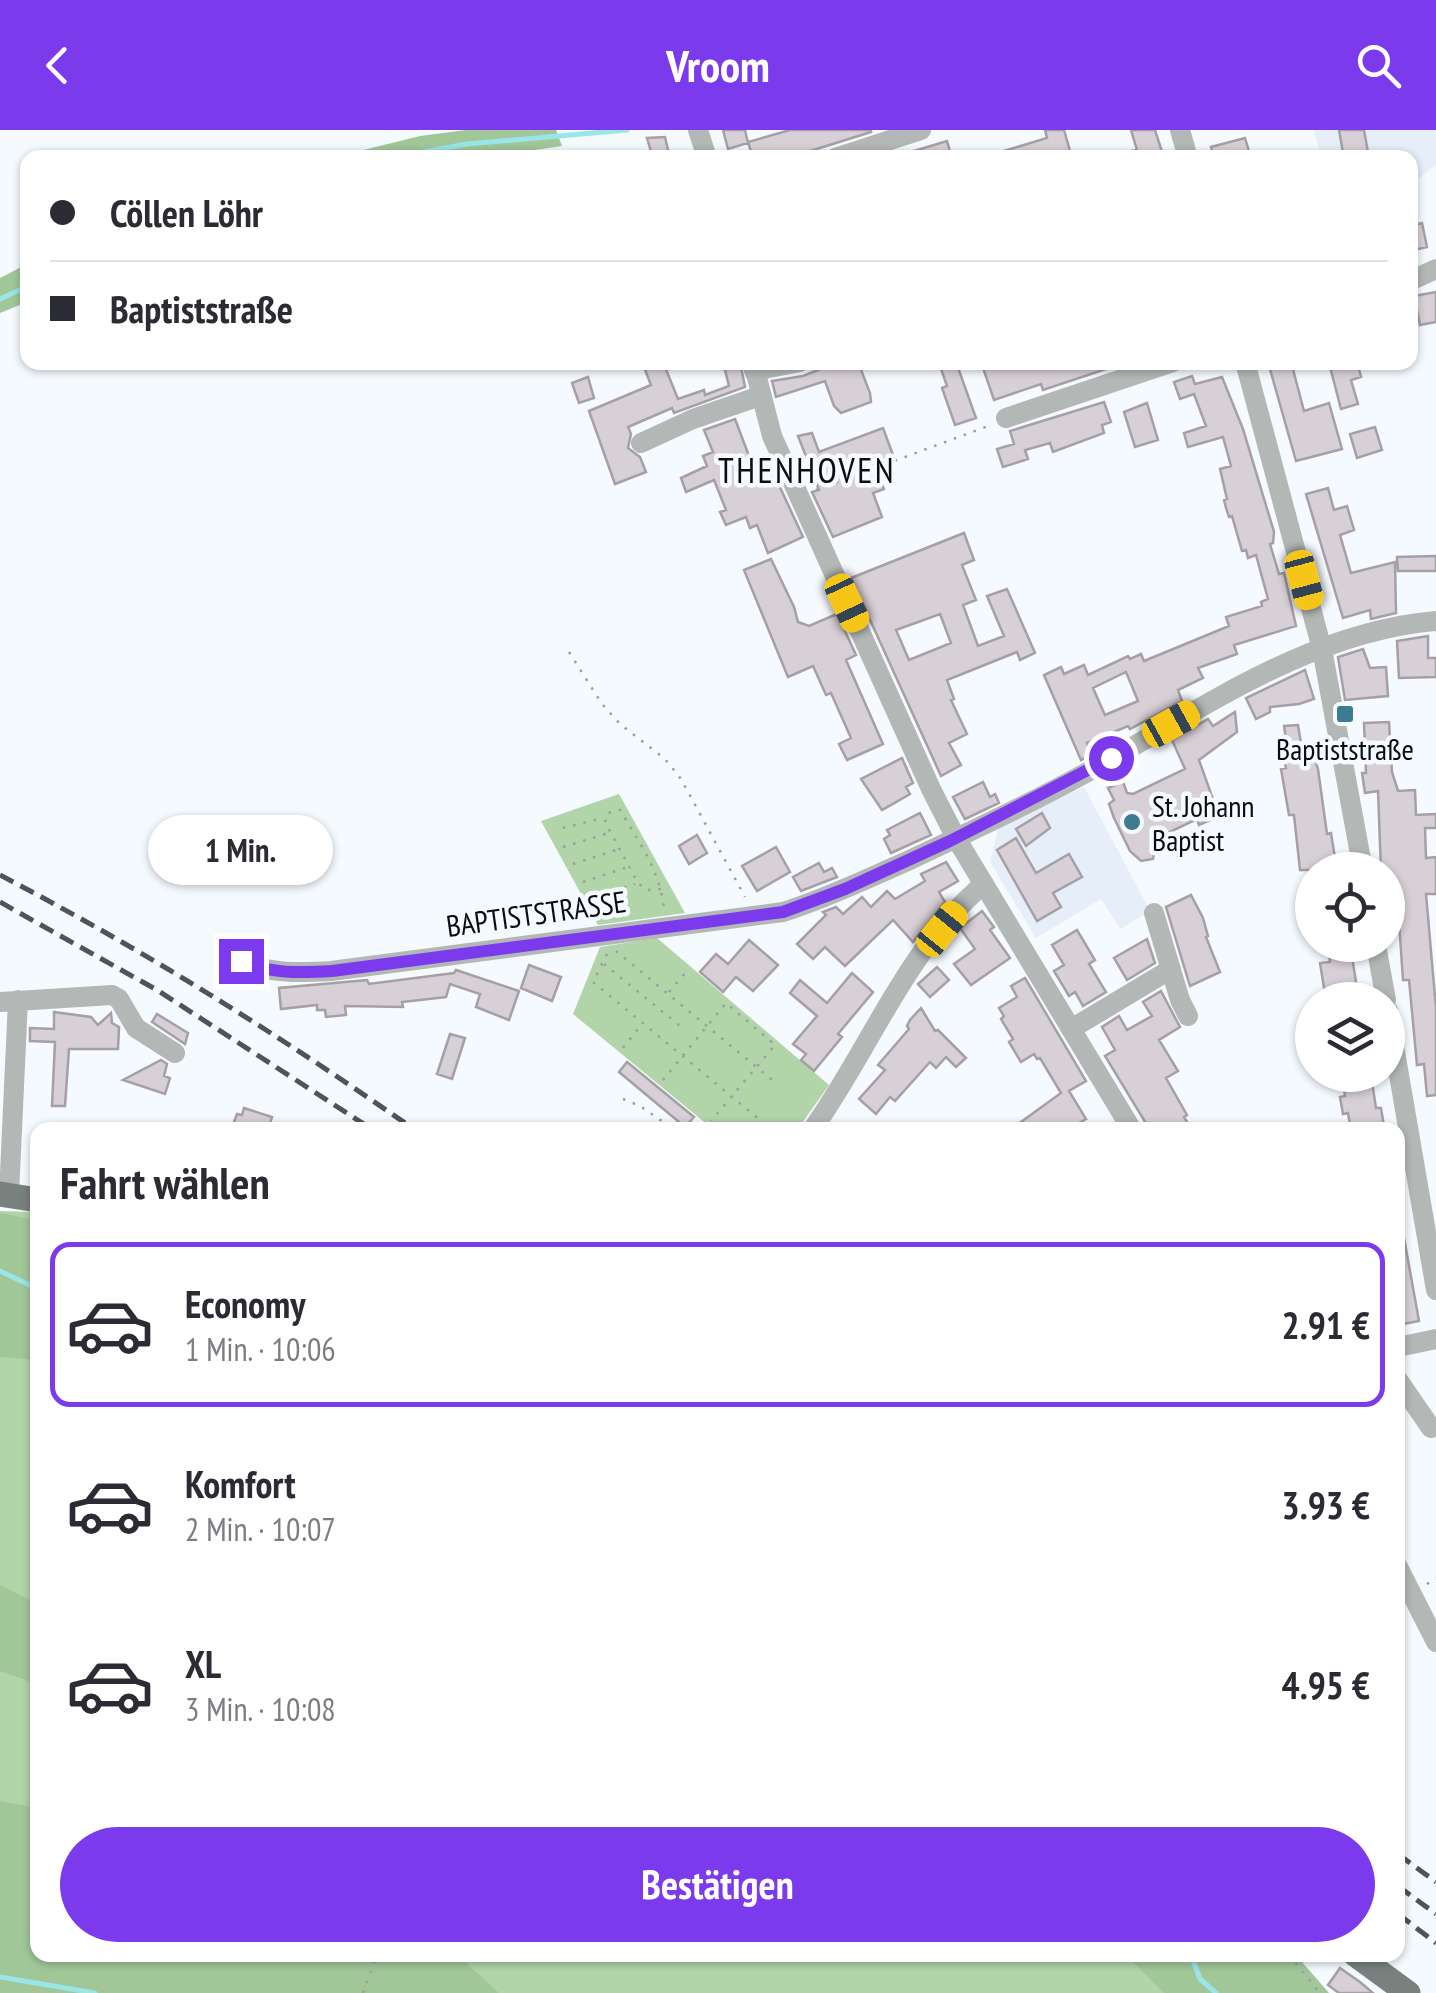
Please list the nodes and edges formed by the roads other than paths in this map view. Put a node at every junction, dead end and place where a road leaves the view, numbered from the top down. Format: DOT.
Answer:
graph roads {
  1 [pos="920,130"];
  2 [pos="895,149"];
  3 [pos="754,370"];
  4 [pos="1149,370"];
  5 [pos="1247,370"];
  6 [pos="760,396"];
  7 [pos="1006,418"];
  8 [pos="641,443"];
  9 [pos="1436,621"];
  10 [pos="1322,649"];
  11 [pos="956,838"];
  12 [pos="1360,852"];
  13 [pos="984,884"];
  14 [pos="1154,913"];
  15 [pos="241,961"];
  16 [pos="1171,969"];
  17 [pos="9,1001"];
  18 [pos="1188,1016"];
  19 [pos="1071,1030"];
  20 [pos="176,1053"];
  21 [pos="1402,1092"];
  22 [pos="817,1122"];
  23 [pos="1120,1122"];
  24 [pos="4,1194"];
  25 [pos="30,1199"];
  26 [pos="1436,1290"];
  27 [pos="1436,1338"];
  28 [pos="1405,1346"];
  29 [pos="1405,1390"];
  30 [pos="1431,1428"];
  31 [pos="1405,1581"];
  32 [pos="1436,1642"];
  33 [pos="1366,1962"];
  34 [pos="1408,1993"];
  1 -- 2 [label="street"];
  3 -- 6 [label="street"];
  4 -- 7 [label="street"];
  5 -- 10 [label="street"];
  6 -- 8 [label="street"];
  6 -- 11 [label="street"];
  9 -- 10 [label="street, BAPTISTSTRASSE"];
  10 -- 11 [label="street, BAPTISTSTRASSE"];
  10 -- 12 [label="street"];
  11 -- 13 [label="street"];
  11 -- 15 [label="street, BAPTISTSTRASSE"];
  13 -- 19 [label="street"];
  13 -- 22 [label="street"];
  14 -- 16 [label="street"];
  16 -- 18 [label="street"];
  16 -- 19 [label="street"];
  17 -- 20 [label="street"];
  17 -- 24 [label="street"];
  19 -- 23 [label="street"];
  21 -- 26 [label="street"];
  24 -- 25 [label="main road"];
  27 -- 28 [label="street"];
  29 -- 30 [label="street"];
  31 -- 32 [label="street"];
  33 -- 34 [label="main road"];
}
